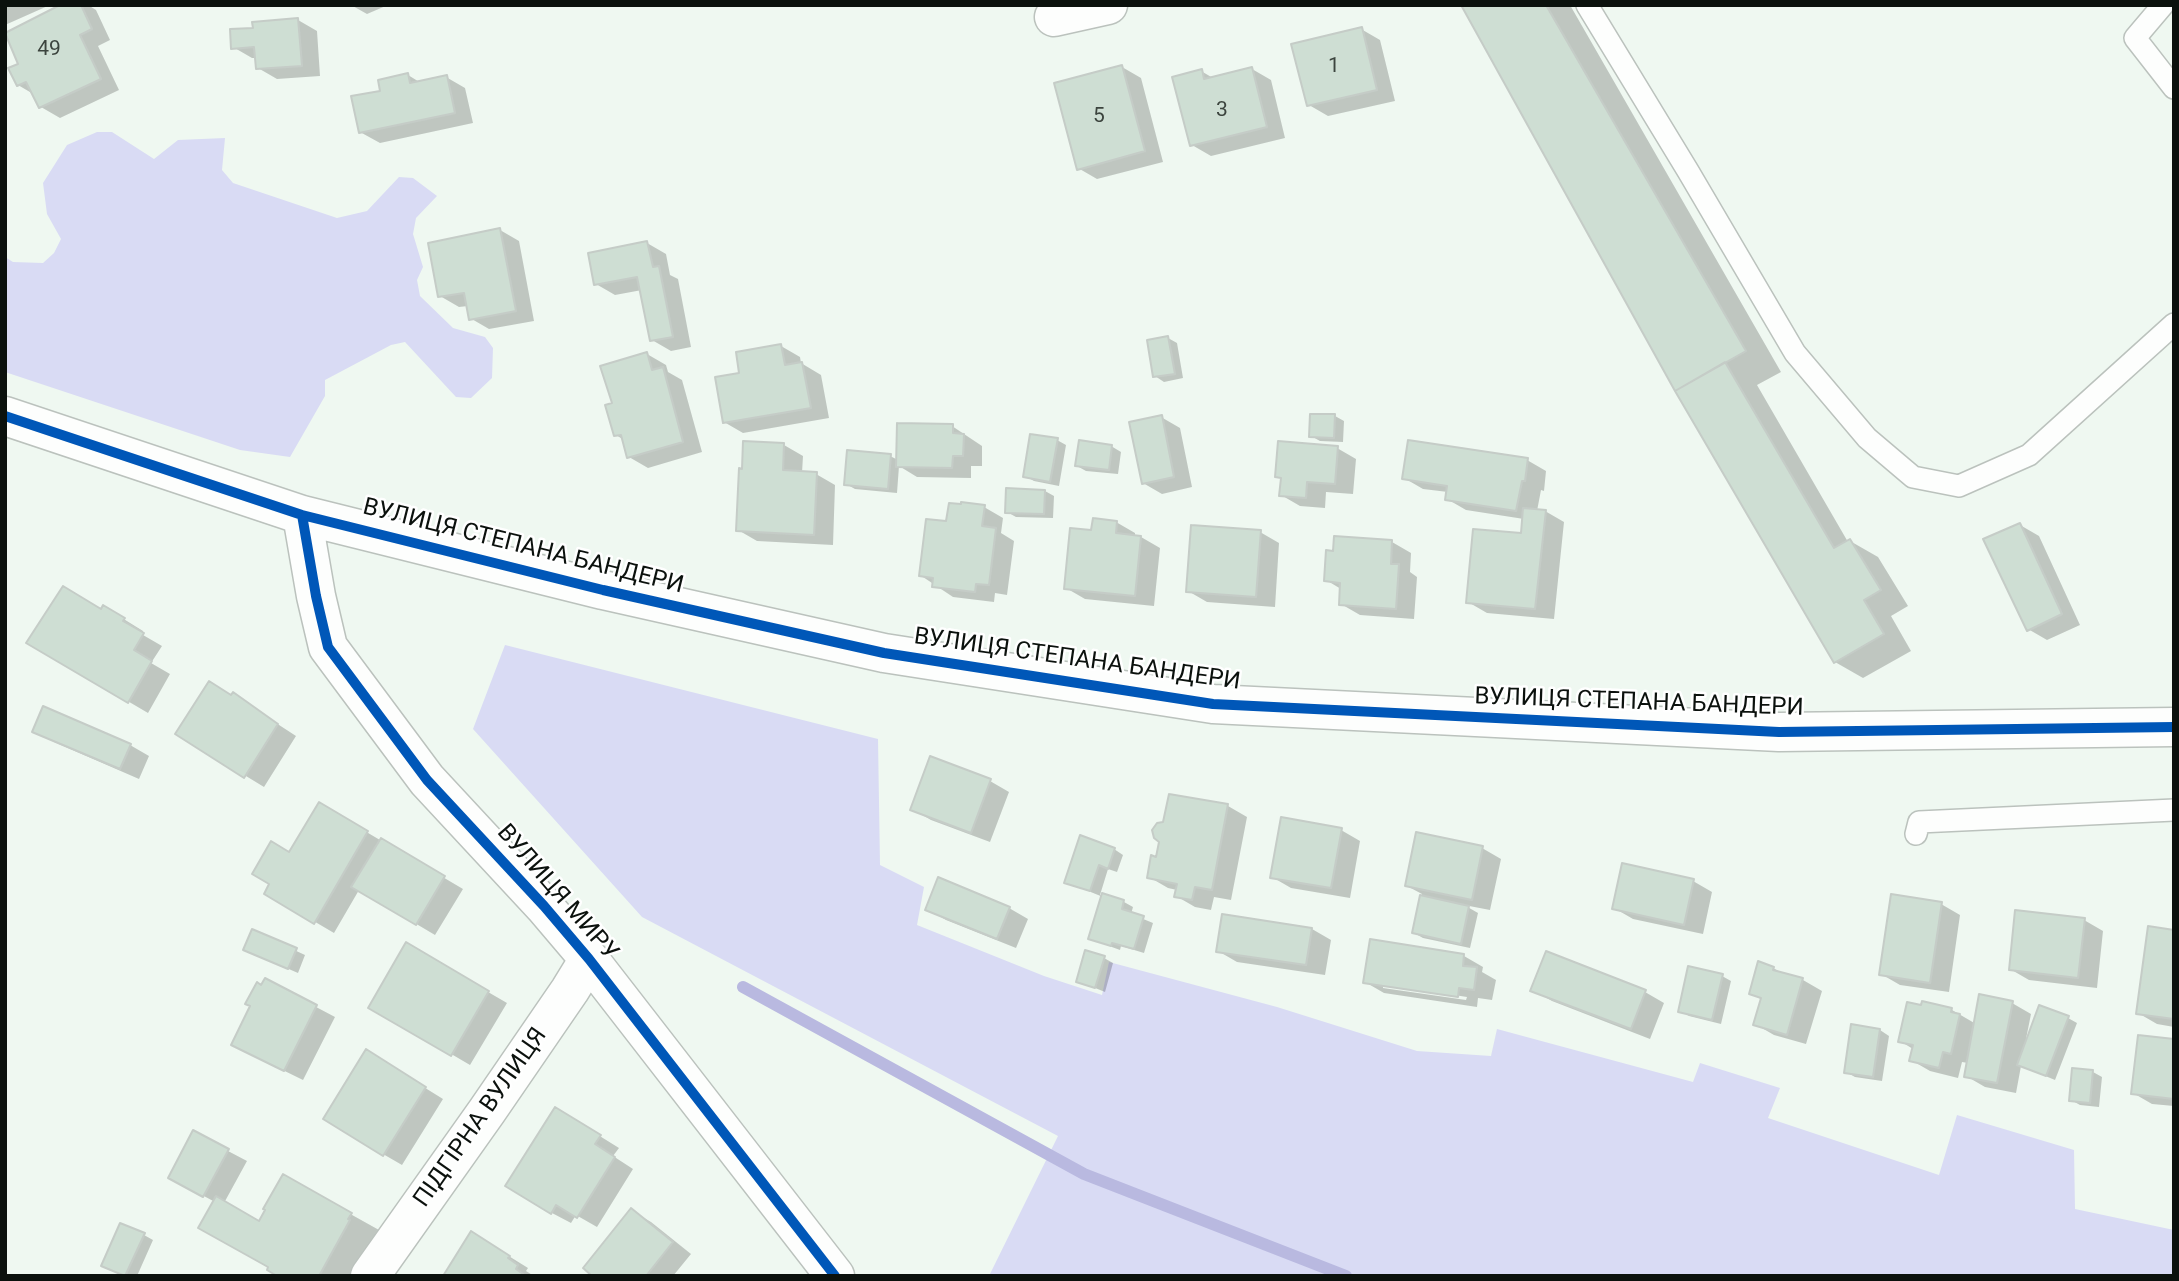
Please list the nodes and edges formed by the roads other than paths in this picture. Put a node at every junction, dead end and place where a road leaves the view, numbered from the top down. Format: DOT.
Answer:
graph roads {
  1 [pos="1108,5"];
  2 [pos="1587,5"];
  3 [pos="2163,5"];
  4 [pos="1054,18"];
  5 [pos="2174,88"];
  6 [pos="2174,324"];
  7 [pos="5,416"];
  8 [pos="302,515"];
  9 [pos="2174,727"];
  10 [pos="2174,810"];
  11 [pos="1916,834"];
  12 [pos="589,959"];
  13 [pos="370,1276"];
  14 [pos="835,1276"];
  1 -- 4 [label="street"];
  2 -- 6 [label="lane"];
  3 -- 5 [label="lane"];
  7 -- 8 [label="street, ВУЛИЦЯ СТЕПАНА БАНДЕРИ"];
  8 -- 9 [label="street, ВУЛИЦЯ СТЕПАНА БАНДЕРИ"];
  8 -- 12 [label="street, ВУЛИЦЯ МИРУ"];
  10 -- 11 [label="lane"];
  12 -- 13 [label="street, ПІДГІРНА ВУЛИЦЯ"];
  12 -- 14 [label="street, ВУЛИЦЯ МИРУ"];
}
